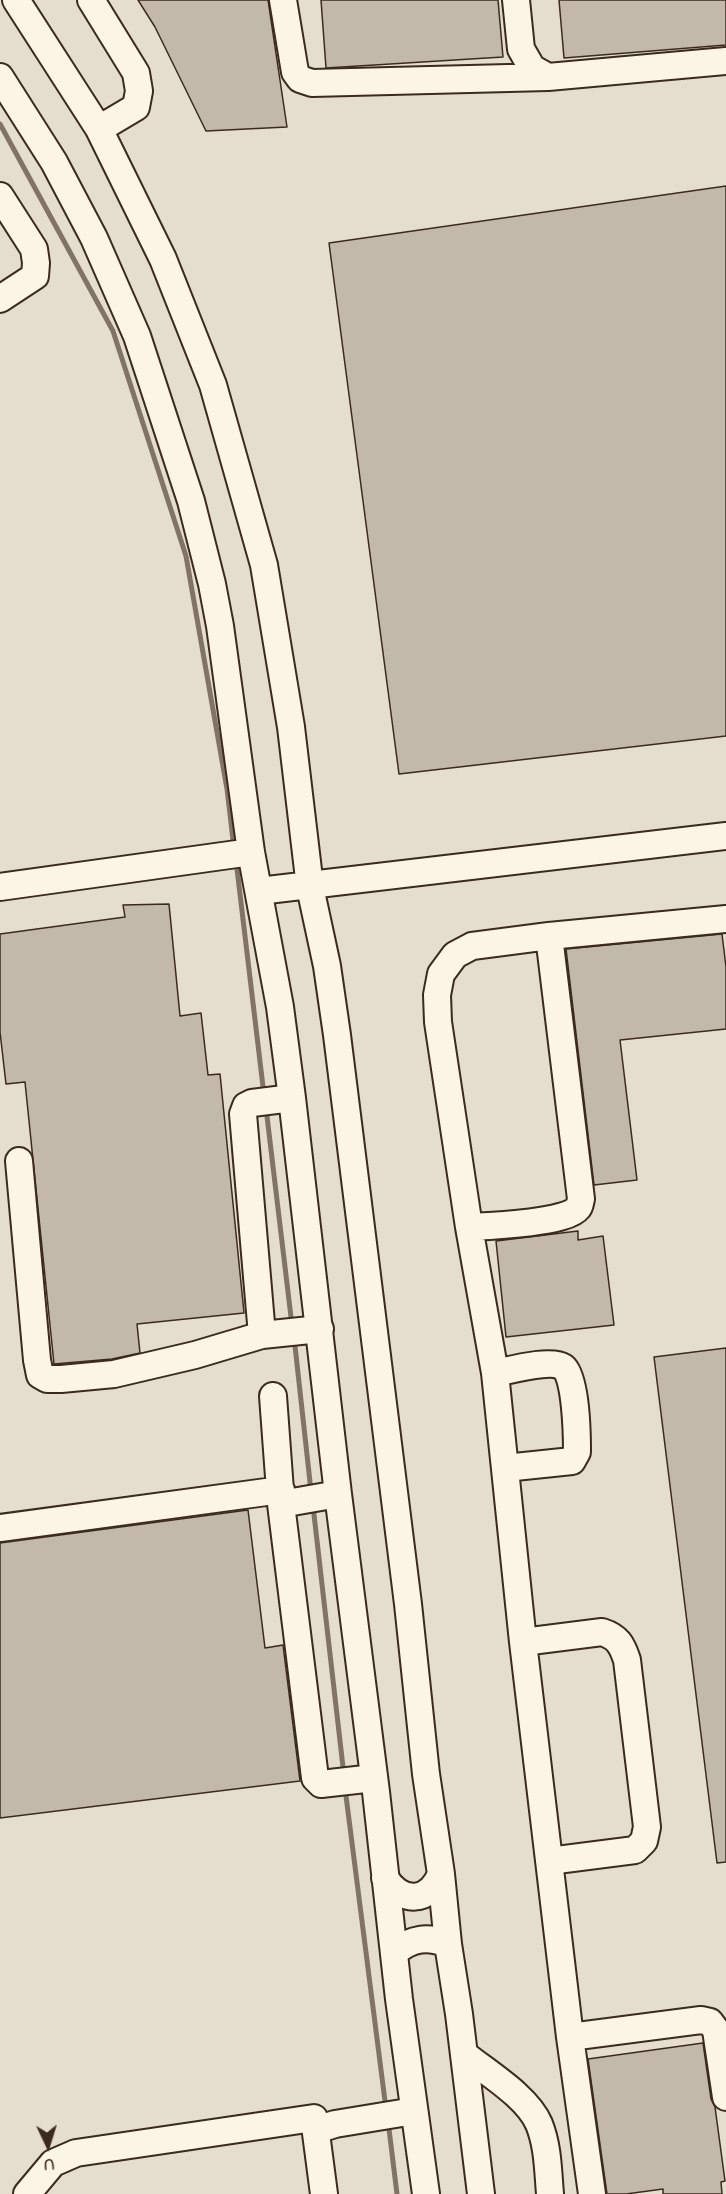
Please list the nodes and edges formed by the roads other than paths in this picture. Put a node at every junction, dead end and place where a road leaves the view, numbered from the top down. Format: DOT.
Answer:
graph roads {
  1 [pos="16,0"];
  2 [pos="92,0"];
  3 [pos="283,0"];
  4 [pos="516,0"];
  5 [pos="726,61"];
  6 [pos="0,77"];
  7 [pos="548,77"];
  8 [pos="99,129"];
  9 [pos="0,196"];
  10 [pos="0,299"];
  11 [pos="726,836"];
  12 [pos="251,852"];
  13 [pos="0,887"];
  14 [pos="310,887"];
  15 [pos="259,891"];
  16 [pos="726,919"];
  17 [pos="549,936"];
  18 [pos="274,1100"];
  19 [pos="19,1161"];
  20 [pos="469,1227"];
  21 [pos="320,1329"];
  22 [pos="261,1335"];
  23 [pos="495,1373"];
  24 [pos="273,1396"];
  25 [pos="505,1468"];
  26 [pos="305,1497"];
  27 [pos="0,1528"];
  28 [pos="523,1642"];
  29 [pos="374,1778"];
  30 [pos="549,1861"];
  31 [pos="441,1874"];
  32 [pos="385,1878"];
  33 [pos="448,1944"];
  34 [pos="395,1952"];
  35 [pos="570,2037"];
  36 [pos="464,2054"];
  37 [pos="726,2097"];
  38 [pos="396,2114"];
  39 [pos="316,2130"];
  40 [pos="27,2194"];
  41 [pos="324,2194"];
  42 [pos="426,2194"];
  43 [pos="482,2194"];
  44 [pos="550,2194"];
  45 [pos="592,2194"];
  1 -- 8 [label="street"];
  2 -- 8 [label="street"];
  3 -- 7 [label="street"];
  4 -- 7 [label="street"];
  5 -- 7 [label="street"];
  6 -- 12 [label="street"];
  8 -- 14 [label="street"];
  9 -- 10 [label="street"];
  11 -- 14 [label="street"];
  12 -- 13 [label="street"];
  12 -- 15 [label="street"];
  14 -- 15 [label="street"];
  14 -- 31 [label="street"];
  15 -- 18 [label="street"];
  16 -- 17 [label="street"];
  17 -- 20 [label="street"];
  17 -- 20 [label="street"];
  18 -- 21 [label="street"];
  18 -- 22 [label="street"];
  19 -- 22 [label="street"];
  20 -- 23 [label="street"];
  21 -- 22 [label="street"];
  21 -- 26 [label="street"];
  23 -- 25 [label="street"];
  23 -- 25 [label="street"];
  24 -- 26 [label="street"];
  25 -- 28 [label="street"];
  26 -- 27 [label="street"];
  26 -- 29 [label="street"];
  26 -- 29 [label="street"];
  28 -- 30 [label="street"];
  28 -- 30 [label="street"];
  29 -- 32 [label="street"];
  30 -- 35 [label="street"];
  31 -- 32 [label="street"];
  31 -- 33 [label="street"];
  32 -- 34 [label="street"];
  33 -- 34 [label="street"];
  33 -- 36 [label="street"];
  34 -- 38 [label="street"];
  35 -- 37 [label="street"];
  35 -- 45 [label="street"];
  36 -- 43 [label="street"];
  36 -- 44 [label="street"];
  38 -- 39 [label="street"];
  38 -- 42 [label="street"];
  39 -- 40 [label="street"];
  39 -- 41 [label="street"];
}
